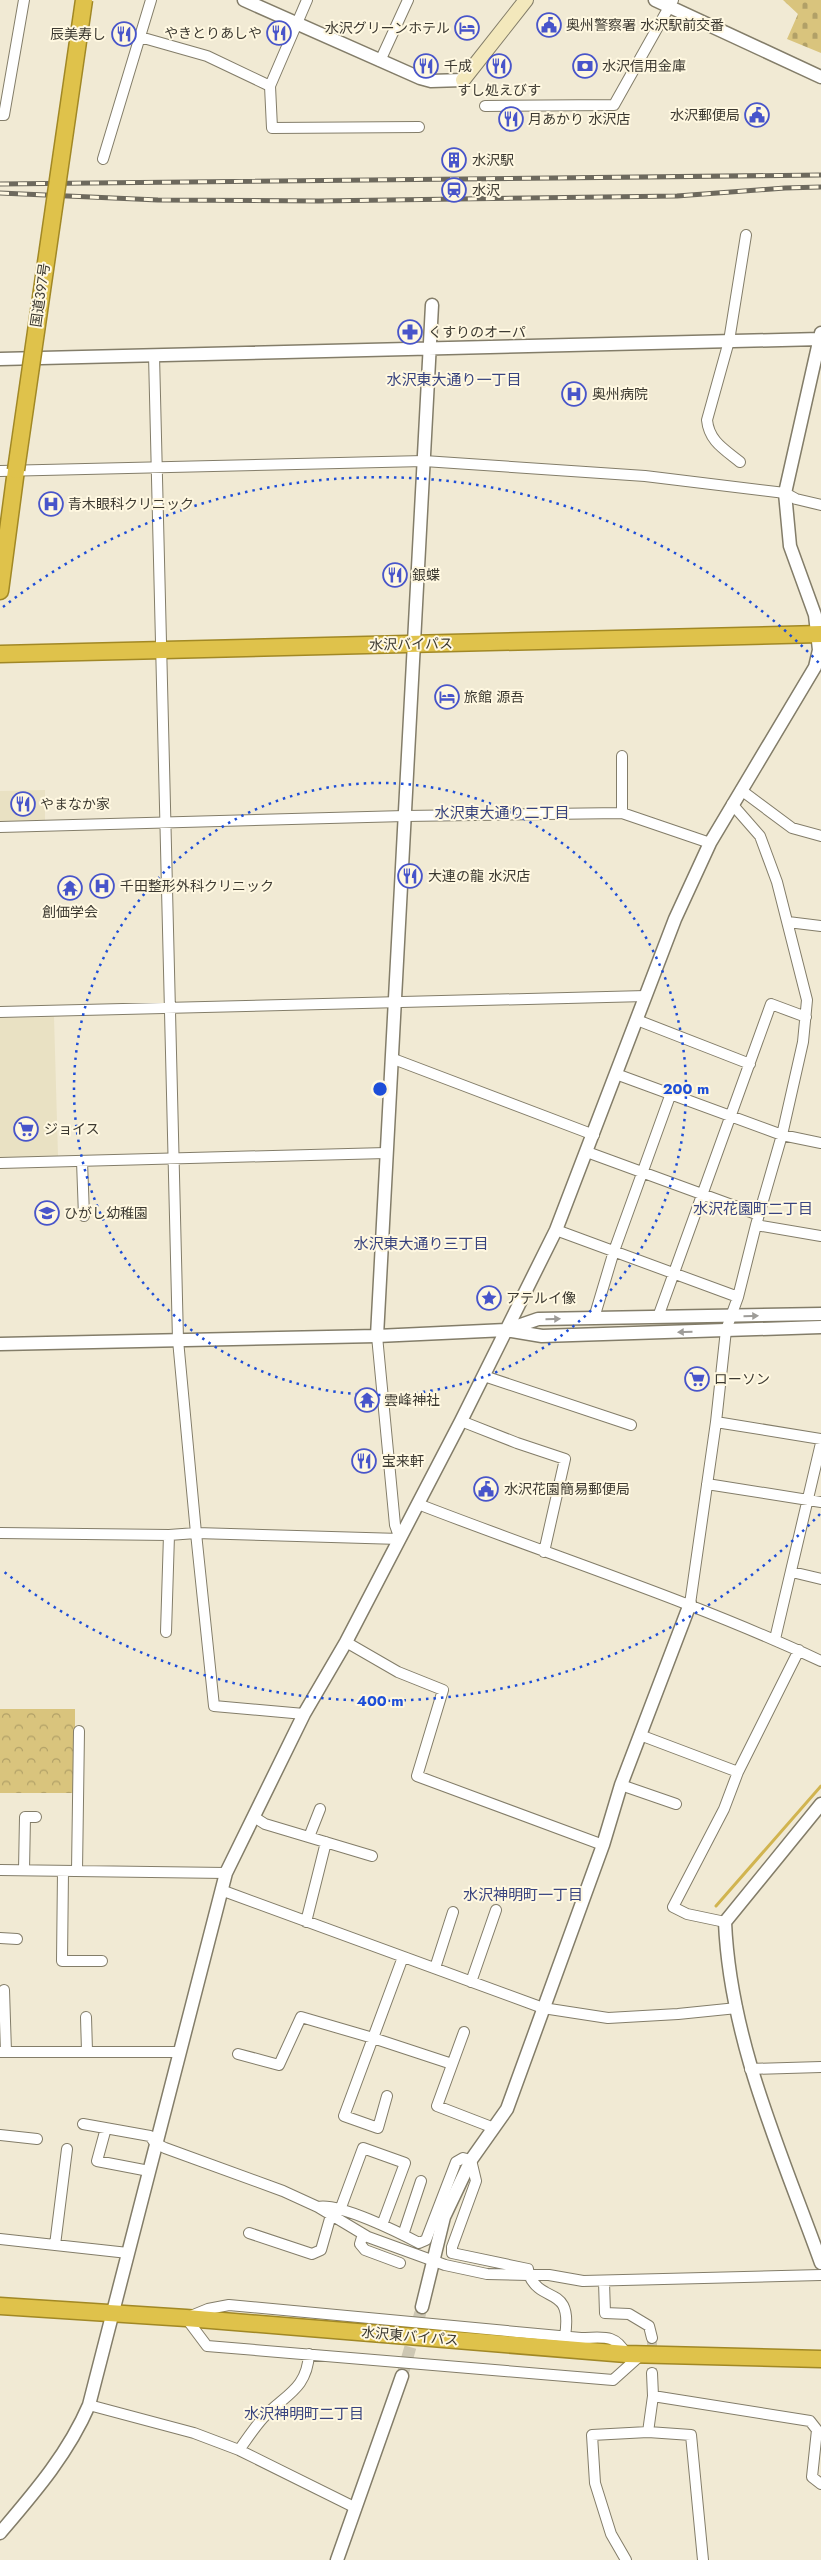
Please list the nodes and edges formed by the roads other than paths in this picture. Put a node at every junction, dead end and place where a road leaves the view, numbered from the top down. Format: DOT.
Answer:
graph roads {
  1 [pos="24,0"];
  2 [pos="84,0"];
  3 [pos="151,0"];
  4 [pos="244,0"];
  5 [pos="308,0"];
  6 [pos="408,0"];
  7 [pos="526,0"];
  8 [pos="655,0"];
  9 [pos="672,4"];
  10 [pos="296,24"];
  11 [pos="140,36"];
  12 [pos="380,61"];
  13 [pos="821,77"];
  14 [pos="464,80"];
  15 [pos="270,86"];
  16 [pos="485,106"];
  17 [pos="0,115"];
  18 [pos="419,127"];
  19 [pos="103,159"];
  20 [pos="746,235"];
  21 [pos="432,305"];
  22 [pos="820,336"];
  23 [pos="729,341"];
  24 [pos="430,348"];
  25 [pos="154,355"];
  26 [pos="0,359"];
  27 [pos="424,461"];
  28 [pos="740,462"];
  29 [pos="157,465"];
  30 [pos="8,471"];
  31 [pos="785,493"];
  32 [pos="821,505"];
  33 [pos="0,591"];
  34 [pos="819,634"];
  35 [pos="414,644"];
  36 [pos="160,650"];
  37 [pos="0,654"];
  38 [pos="622,756"];
  39 [pos="741,790"];
  40 [pos="732,804"];
  41 [pos="622,814"];
  42 [pos="405,816"];
  43 [pos="166,822"];
  44 [pos="0,827"];
  45 [pos="821,836"];
  46 [pos="710,843"];
  47 [pos="788,922"];
  48 [pos="821,926"];
  49 [pos="646,996"];
  50 [pos="394,1002"];
  51 [pos="170,1007"];
  52 [pos="0,1012"];
  53 [pos="806,1017"];
  54 [pos="637,1020"];
  55 [pos="391,1058"];
  56 [pos="750,1064"];
  57 [pos="616,1074"];
  58 [pos="670,1096"];
  59 [pos="732,1117"];
  60 [pos="594,1135"];
  61 [pos="782,1136"];
  62 [pos="821,1143"];
  63 [pos="588,1152"];
  64 [pos="386,1153"];
  65 [pos="174,1157"];
  66 [pos="82,1161"];
  67 [pos="0,1164"];
  68 [pos="643,1173"];
  69 [pos="702,1195"];
  70 [pos="84,1216"];
  71 [pos="757,1220"];
  72 [pos="556,1230"];
  73 [pos="821,1236"];
  74 [pos="614,1251"];
  75 [pos="675,1273"];
  76 [pos="738,1297"];
  77 [pos="821,1314"];
  78 [pos="731,1316"];
  79 [pos="658,1317"];
  80 [pos="594,1318"];
  81 [pos="821,1328"];
  82 [pos="506,1330"];
  83 [pos="726,1330"];
  84 [pos="377,1336"];
  85 [pos="178,1340"];
  86 [pos="0,1344"];
  87 [pos="484,1376"];
  88 [pos="461,1421"];
  89 [pos="716,1422"];
  90 [pos="631,1424"];
  91 [pos="821,1439"];
  92 [pos="821,1443"];
  93 [pos="707,1484"];
  94 [pos="809,1500"];
  95 [pos="821,1502"];
  96 [pos="418,1504"];
  97 [pos="0,1533"];
  98 [pos="196,1533"];
  99 [pos="169,1535"];
  100 [pos="400,1539"];
  101 [pos="544,1552"];
  102 [pos="792,1572"];
  103 [pos="821,1578"];
  104 [pos="690,1604"];
  105 [pos="166,1632"];
  106 [pos="775,1639"];
  107 [pos="346,1642"];
  108 [pos="799,1650"];
  109 [pos="821,1661"];
  110 [pos="304,1714"];
  111 [pos="79,1732"];
  112 [pos="640,1735"];
  113 [pos="738,1772"];
  114 [pos="621,1784"];
  115 [pos="676,1804"];
  116 [pos="821,1804"];
  117 [pos="320,1809"];
  118 [pos="36,1817"];
  119 [pos="254,1817"];
  120 [pos="309,1837"];
  121 [pos="326,1842"];
  122 [pos="603,1845"];
  123 [pos="372,1856"];
  124 [pos="0,1870"];
  125 [pos="24,1870"];
  126 [pos="63,1871"];
  127 [pos="77,1871"];
  128 [pos="226,1873"];
  129 [pos="221,1890"];
  130 [pos="496,1910"];
  131 [pos="453,1912"];
  132 [pos="306,1922"];
  133 [pos="725,1922"];
  134 [pos="0,1938"];
  135 [pos="17,1939"];
  136 [pos="403,1957"];
  137 [pos="102,1961"];
  138 [pos="435,1968"];
  139 [pos="471,1982"];
  140 [pos="4,1990"];
  141 [pos="544,2008"];
  142 [pos="737,2008"];
  143 [pos="86,2017"];
  144 [pos="464,2032"];
  145 [pos="373,2038"];
  146 [pos="86,2051"];
  147 [pos="3,2052"];
  148 [pos="178,2052"];
  149 [pos="238,2054"];
  150 [pos="452,2064"];
  151 [pos="821,2067"];
  152 [pos="750,2069"];
  153 [pos="387,2096"];
  154 [pos="83,2124"];
  155 [pos="106,2128"];
  156 [pos="494,2128"];
  157 [pos="0,2135"];
  158 [pos="37,2139"];
  159 [pos="156,2143"];
  160 [pos="67,2149"];
  161 [pos="471,2160"];
  162 [pos="149,2171"];
  163 [pos="421,2181"];
  164 [pos="336,2212"];
  165 [pos="382,2225"];
  166 [pos="249,2233"];
  167 [pos="363,2234"];
  168 [pos="403,2235"];
  169 [pos="0,2239"];
  170 [pos="55,2245"];
  171 [pos="128,2253"];
  172 [pos="434,2260"];
  173 [pos="400,2263"];
  174 [pos="821,2263"];
  175 [pos="529,2275"];
  176 [pos="821,2276"];
  177 [pos="604,2282"];
  178 [pos="0,2306"];
  179 [pos="422,2308"];
  180 [pos="112,2312"];
  181 [pos="186,2318"];
  182 [pos="565,2336"];
  183 [pos="652,2338"];
  184 [pos="308,2354"];
  185 [pos="634,2354"];
  186 [pos="821,2359"];
  187 [pos="652,2373"];
  188 [pos="402,2376"];
  189 [pos="653,2396"];
  190 [pos="88,2405"];
  191 [pos="648,2432"];
  192 [pos="239,2450"];
  193 [pos="821,2484"];
  194 [pos="356,2508"];
  195 [pos="0,2533"];
  196 [pos="338,2560"];
  197 [pos="626,2560"];
  198 [pos="703,2560"];
  1 -- 17 [label="street"];
  2 -- 30 [label="highway, 国道397号, bridge"];
  3 -- 11 [label="street"];
  4 -- 10 [label="street"];
  5 -- 10 [label="street"];
  6 -- 12 [label="street"];
  7 -- 14 [label="main road"];
  8 -- 9 [label="street"];
  9 -- 13 [label="street"];
  9 -- 16 [label="street"];
  10 -- 12 [label="street"];
  10 -- 15 [label="street"];
  11 -- 15 [label="street"];
  11 -- 19 [label="street"];
  12 -- 14 [label="street"];
  15 -- 18 [label="street"];
  20 -- 23 [label="street"];
  21 -- 24 [label="street"];
  22 -- 23 [label="street"];
  22 -- 31 [label="street"];
  23 -- 24 [label="street"];
  23 -- 28 [label="street"];
  24 -- 25 [label="street"];
  24 -- 27 [label="street"];
  25 -- 26 [label="street"];
  25 -- 29 [label="street"];
  27 -- 29 [label="street"];
  27 -- 31 [label="street"];
  27 -- 35 [label="street"];
  29 -- 30 [label="street"];
  29 -- 36 [label="street"];
  30 -- 33 [label="highway, 国道397号"];
  31 -- 32 [label="street"];
  31 -- 34 [label="street"];
  34 -- 35 [label="highway, 水沢バイパス"];
  34 -- 39 [label="street"];
  35 -- 36 [label="highway, 水沢バイパス"];
  35 -- 42 [label="street"];
  36 -- 37 [label="highway, 水沢バイパス"];
  36 -- 43 [label="street"];
  38 -- 41 [label="street"];
  39 -- 40 [label="street"];
  39 -- 45 [label="street"];
  40 -- 46 [label="street"];
  40 -- 47 [label="street"];
  41 -- 42 [label="street"];
  41 -- 46 [label="street"];
  42 -- 43 [label="street"];
  42 -- 50 [label="street"];
  43 -- 44 [label="street"];
  43 -- 51 [label="street"];
  46 -- 49 [label="street"];
  47 -- 48 [label="street"];
  47 -- 53 [label="street"];
  49 -- 50 [label="street"];
  49 -- 54 [label="street"];
  50 -- 51 [label="street"];
  50 -- 55 [label="street"];
  51 -- 52 [label="street"];
  51 -- 65 [label="street"];
  53 -- 56 [label="street"];
  53 -- 61 [label="street"];
  54 -- 56 [label="street"];
  54 -- 57 [label="street"];
  55 -- 60 [label="street"];
  55 -- 64 [label="street"];
  56 -- 59 [label="street"];
  57 -- 58 [label="street"];
  57 -- 60 [label="street"];
  58 -- 59 [label="street"];
  58 -- 68 [label="street"];
  59 -- 61 [label="street"];
  59 -- 69 [label="street"];
  60 -- 63 [label="street"];
  61 -- 62 [label="street"];
  61 -- 71 [label="street"];
  63 -- 68 [label="street"];
  63 -- 72 [label="street"];
  64 -- 65 [label="street"];
  64 -- 84 [label="street"];
  65 -- 66 [label="street"];
  65 -- 85 [label="street"];
  66 -- 67 [label="street"];
  66 -- 70 [label="street"];
  68 -- 69 [label="street"];
  68 -- 74 [label="street"];
  69 -- 71 [label="street"];
  69 -- 75 [label="street"];
  71 -- 73 [label="street"];
  71 -- 76 [label="street"];
  72 -- 74 [label="street"];
  72 -- 82 [label="street"];
  74 -- 75 [label="street"];
  74 -- 80 [label="street"];
  75 -- 76 [label="street"];
  75 -- 79 [label="street"];
  76 -- 78 [label="street"];
  78 -- 77 [label="street, one-way"];
  78 -- 79 [label="street"];
  78 -- 83 [label="street"];
  79 -- 80 [label="street"];
  82 -- 80 [label="street, one-way"];
  81 -- 83 [label="street"];
  83 -- 82 [label="street, one-way"];
  82 -- 84 [label="street"];
  82 -- 87 [label="street"];
  83 -- 89 [label="street"];
  84 -- 85 [label="street"];
  84 -- 100 [label="street"];
  85 -- 86 [label="street"];
  85 -- 98 [label="street"];
  87 -- 88 [label="street"];
  87 -- 90 [label="street"];
  88 -- 96 [label="street"];
  88 -- 101 [label="street"];
  89 -- 91 [label="street"];
  89 -- 93 [label="street"];
  92 -- 94 [label="street"];
  93 -- 94 [label="street"];
  93 -- 104 [label="street"];
  94 -- 95 [label="street"];
  94 -- 102 [label="street"];
  96 -- 100 [label="street"];
  96 -- 101 [label="street"];
  97 -- 99 [label="street"];
  98 -- 99 [label="street"];
  98 -- 100 [label="street"];
  98 -- 110 [label="street"];
  99 -- 105 [label="street"];
  100 -- 107 [label="street"];
  101 -- 104 [label="street"];
  102 -- 103 [label="street"];
  102 -- 106 [label="street"];
  104 -- 106 [label="street"];
  104 -- 112 [label="street"];
  106 -- 108 [label="street"];
  107 -- 110 [label="street"];
  107 -- 122 [label="street"];
  108 -- 109 [label="street"];
  108 -- 113 [label="street"];
  110 -- 119 [label="street"];
  111 -- 127 [label="street"];
  112 -- 113 [label="street"];
  112 -- 114 [label="street"];
  113 -- 133 [label="street"];
  114 -- 115 [label="street"];
  114 -- 122 [label="street"];
  116 -- 133 [label="street"];
  117 -- 120 [label="street"];
  118 -- 125 [label="street"];
  119 -- 120 [label="street"];
  119 -- 128 [label="street"];
  120 -- 121 [label="street"];
  121 -- 123 [label="street"];
  121 -- 132 [label="street"];
  122 -- 141 [label="street"];
  124 -- 125 [label="street"];
  125 -- 126 [label="street"];
  126 -- 127 [label="street"];
  126 -- 137 [label="street"];
  127 -- 128 [label="street"];
  128 -- 129 [label="street"];
  129 -- 132 [label="street"];
  129 -- 148 [label="street"];
  130 -- 139 [label="street"];
  131 -- 138 [label="street"];
  132 -- 136 [label="street"];
  133 -- 142 [label="street"];
  134 -- 135 [label="street"];
  136 -- 138 [label="street"];
  136 -- 145 [label="street"];
  138 -- 139 [label="street"];
  139 -- 141 [label="street"];
  140 -- 147 [label="street"];
  141 -- 142 [label="street"];
  141 -- 156 [label="street"];
  142 -- 152 [label="street"];
  143 -- 146 [label="street"];
  144 -- 150 [label="street"];
  145 -- 149 [label="street"];
  145 -- 150 [label="street"];
  145 -- 153 [label="street"];
  146 -- 147 [label="street"];
  146 -- 148 [label="street"];
  148 -- 159 [label="street"];
  150 -- 156 [label="street"];
  151 -- 152 [label="street"];
  152 -- 174 [label="street"];
  154 -- 155 [label="street"];
  155 -- 159 [label="street"];
  155 -- 162 [label="street"];
  156 -- 161 [label="street"];
  157 -- 158 [label="street"];
  159 -- 162 [label="street"];
  159 -- 164 [label="street"];
  160 -- 170 [label="street"];
  161 -- 168 [label="street"];
  161 -- 172 [label="street"];
  161 -- 175 [label="street"];
  162 -- 171 [label="street"];
  163 -- 168 [label="street"];
  164 -- 165 [label="street"];
  164 -- 165 [label="street"];
  164 -- 166 [label="street"];
  164 -- 167 [label="street"];
  165 -- 168 [label="street"];
  167 -- 172 [label="street"];
  167 -- 173 [label="street"];
  169 -- 170 [label="street"];
  170 -- 171 [label="street"];
  171 -- 180 [label="street"];
  172 -- 175 [label="street"];
  172 -- 179 [label="street"];
  175 -- 177 [label="street"];
  175 -- 182 [label="street"];
  176 -- 177 [label="street"];
  177 -- 183 [label="street"];
  178 -- 180 [label="highway, 水沢東バイパス"];
  180 -- 181 [label="highway, 水沢東バイパス"];
  180 -- 190 [label="street"];
  181 -- 182 [label="street"];
  181 -- 184 [label="street"];
  181 -- 185 [label="highway, 水沢東バイパス"];
  182 -- 185 [label="street"];
  184 -- 185 [label="street"];
  184 -- 192 [label="street"];
  185 -- 186 [label="highway, 水沢東バイパス"];
  187 -- 189 [label="street"];
  188 -- 194 [label="street"];
  189 -- 191 [label="street"];
  189 -- 193 [label="street"];
  190 -- 192 [label="street"];
  190 -- 195 [label="street"];
  191 -- 197 [label="street"];
  191 -- 198 [label="street"];
  192 -- 194 [label="street"];
  194 -- 196 [label="street"];
}
